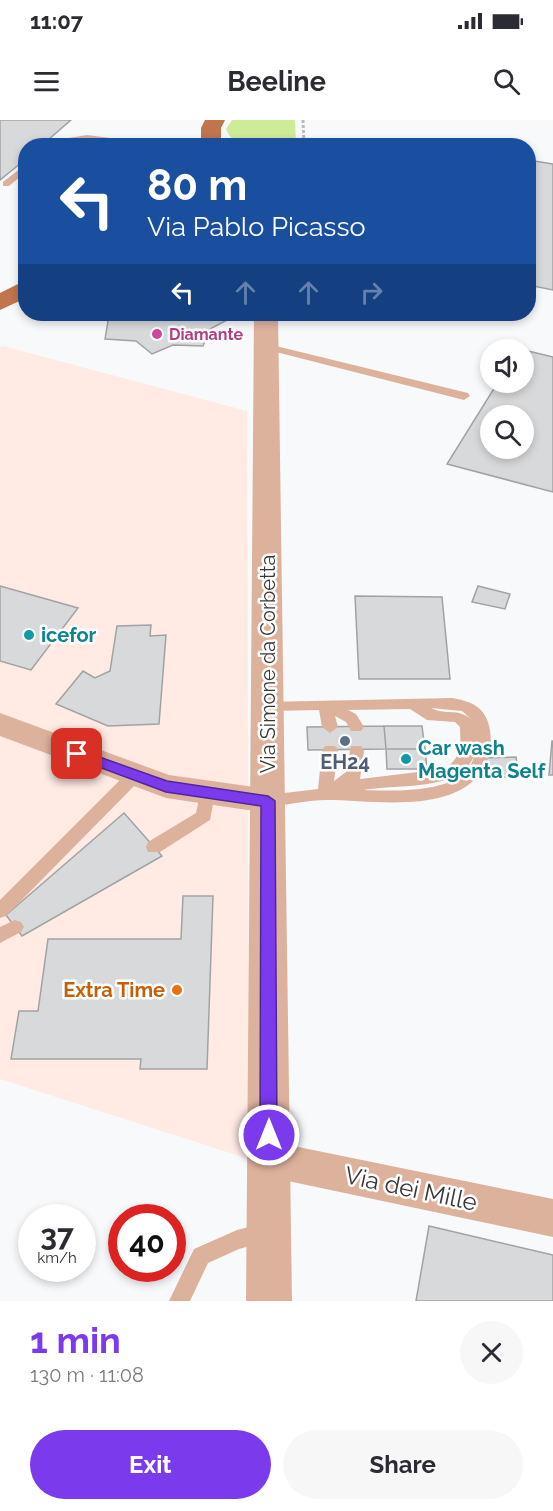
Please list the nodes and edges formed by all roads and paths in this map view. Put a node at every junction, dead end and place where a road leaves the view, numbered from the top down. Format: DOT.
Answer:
graph roads {
  1 [pos="215,120"];
  2 [pos="303,120"];
  3 [pos="211,138"];
  4 [pos="304,138"];
  5 [pos="18,174"];
  6 [pos="6,184"];
  7 [pos="18,292"];
  8 [pos="0,303"];
  9 [pos="266,321"];
  10 [pos="266,350"];
  11 [pos="464,396"];
  12 [pos="325,705"];
  13 [pos="269,706"];
  14 [pos="0,724"];
  15 [pos="330,727"];
  16 [pos="356,727"];
  17 [pos="330,750"];
  18 [pos="357,750"];
  19 [pos="134,776"];
  20 [pos="207,794"];
  21 [pos="325,794"];
  22 [pos="268,801"];
  23 [pos="154,847"];
  24 [pos="0,911"];
  25 [pos="15,927"];
  26 [pos="0,936"];
  27 [pos="269,1159"];
  28 [pos="553,1218"];
  29 [pos="268,1232"];
  30 [pos="179,1301"];
  31 [pos="269,1301"];
  1 -- 3 [label="main road"];
  2 -- 4 [label="path"];
  5 -- 6 [label="lane"];
  7 -- 8 [label="main road"];
  9 -- 10 [label="street, Via Simone da Corbetta"];
  10 -- 11 [label="lane"];
  10 -- 13 [label="street, Via Simone da Corbetta"];
  12 -- 13 [label="lane"];
  12 -- 15 [label="lane"];
  12 -- 16 [label="lane"];
  12 -- 21 [label="lane"];
  13 -- 22 [label="street, Via Simone da Corbetta"];
  14 -- 19 [label="street"];
  17 -- 21 [label="lane"];
  18 -- 21 [label="lane"];
  19 -- 20 [label="street"];
  19 -- 24 [label="lane"];
  20 -- 22 [label="street"];
  20 -- 23 [label="lane"];
  21 -- 22 [label="lane"];
  22 -- 27 [label="street, Via Simone da Corbetta"];
  25 -- 26 [label="lane"];
  27 -- 28 [label="street, Via dei Mille"];
  27 -- 29 [label="street, Via Simone da Corbetta"];
  29 -- 30 [label="lane"];
  29 -- 31 [label="street, Via Simone da Corbetta"];
}
